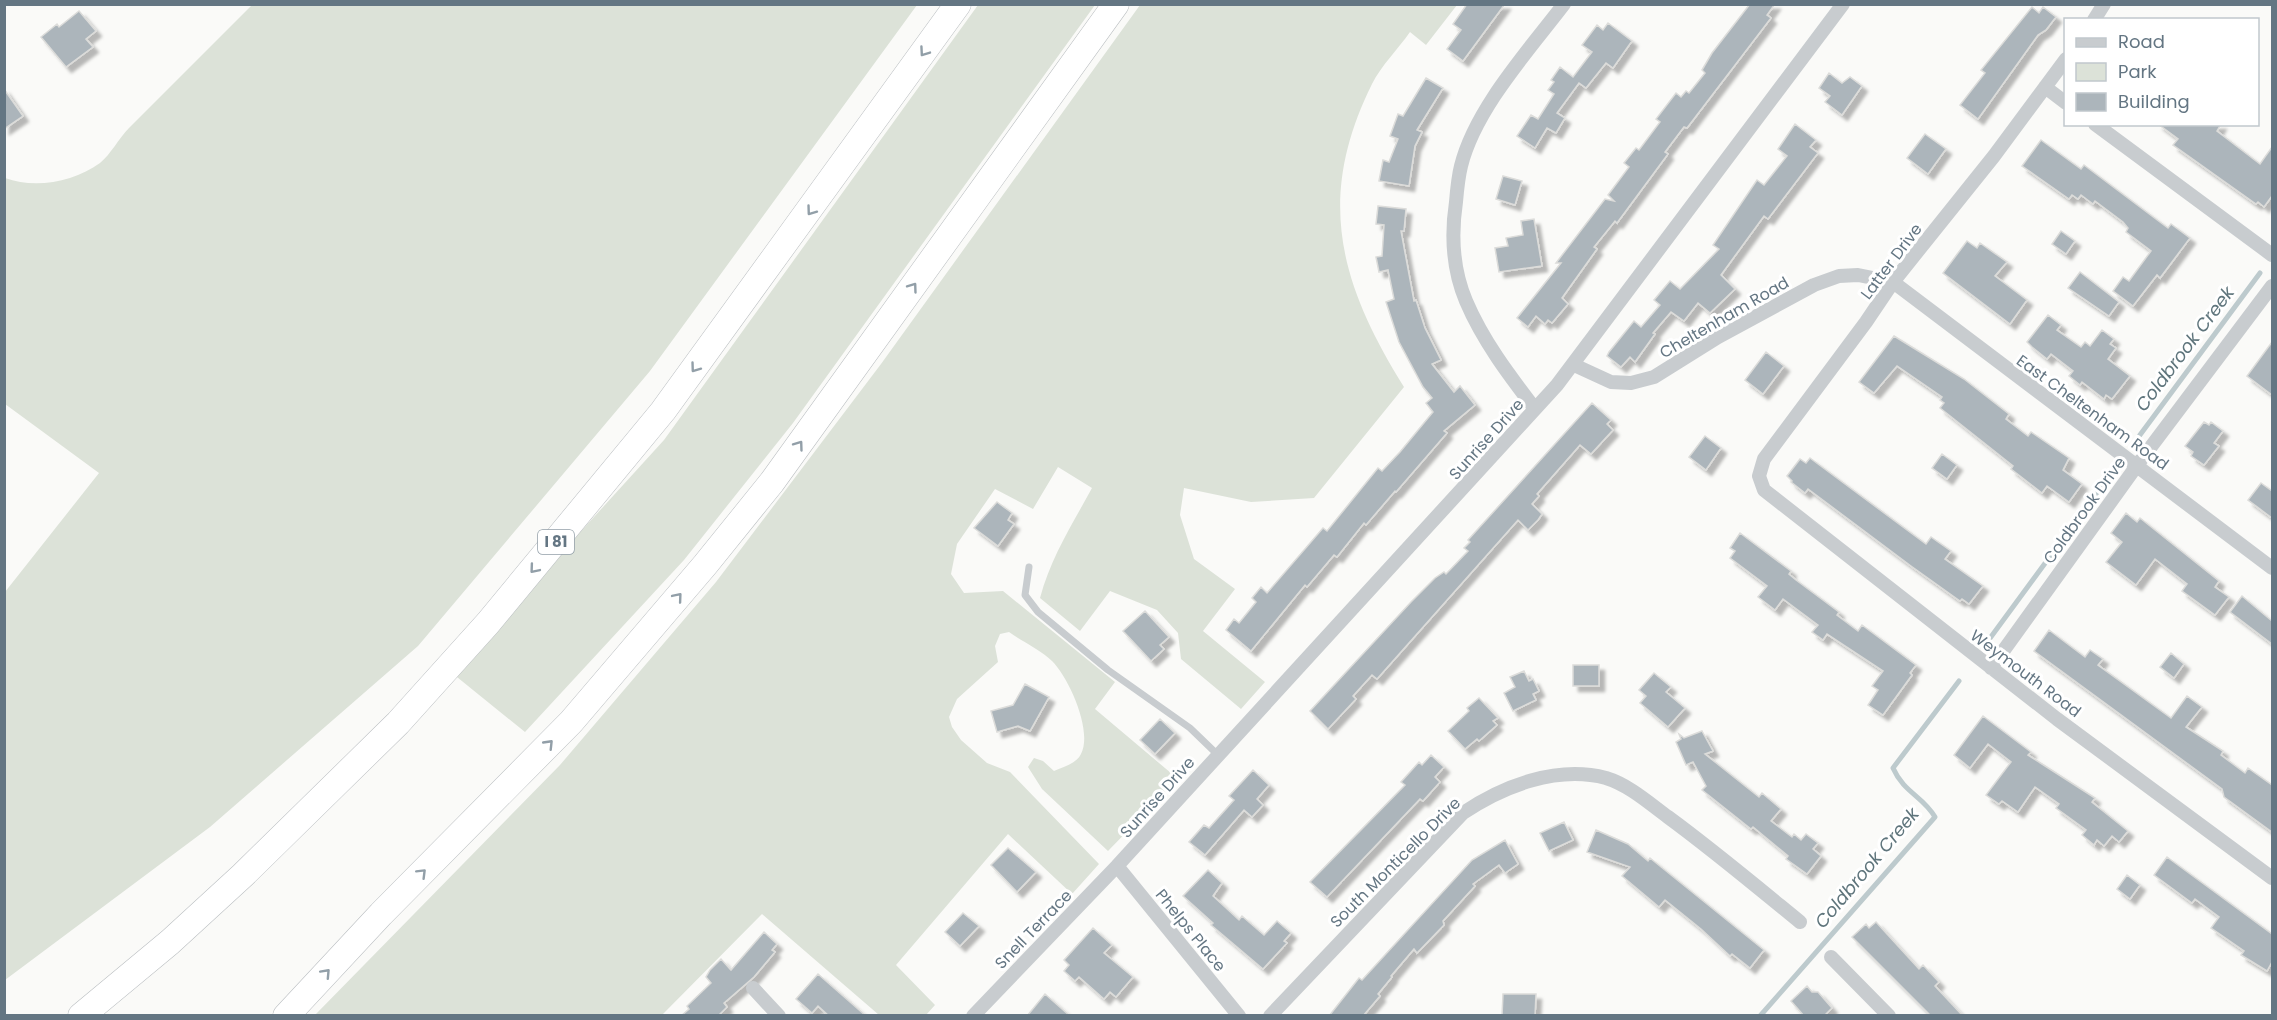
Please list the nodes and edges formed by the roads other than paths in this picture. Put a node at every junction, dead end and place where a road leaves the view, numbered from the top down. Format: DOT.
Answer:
graph roads {
  1 [pos="958,4"];
  2 [pos="1116,4"];
  3 [pos="1564,4"];
  4 [pos="1844,4"];
  5 [pos="2104,4"];
  6 [pos="2095,18"];
  7 [pos="2064,62"];
  8 [pos="2044,87"];
  9 [pos="2064,102"];
  10 [pos="2098,126"];
  11 [pos="2272,255"];
  12 [pos="1893,282"];
  13 [pos="2272,286"];
  14 [pos="1574,365"];
  15 [pos="1535,409"];
  16 [pos="2138,464"];
  17 [pos="1764,490"];
  18 [pos="1029,567"];
  19 [pos="2272,568"];
  20 [pos="1991,668"];
  21 [pos="1218,755"];
  22 [pos="1117,866"];
  23 [pos="2272,878"];
  24 [pos="1800,922"];
  25 [pos="1831,957"];
  26 [pos="753,988"];
  27 [pos="81,1016"];
  28 [pos="286,1016"];
  29 [pos="779,1016"];
  30 [pos="973,1016"];
  31 [pos="1239,1016"];
  32 [pos="1270,1016"];
  33 [pos="1889,1016"];
  1 -- 27 [label="highway, I 81, one-way"];
  28 -- 2 [label="highway, one-way"];
  3 -- 15 [label="street"];
  4 -- 14 [label="street, Sunrise Drive"];
  5 -- 6 [label="street"];
  7 -- 8 [label="street, Latter Drive"];
  8 -- 9 [label="street"];
  8 -- 12 [label="street, Latter Drive"];
  10 -- 11 [label="street"];
  12 -- 14 [label="street, Cheltenham Road"];
  12 -- 16 [label="street, East Cheltenham Road"];
  12 -- 17 [label="street, Latter Drive"];
  13 -- 16 [label="street, Coldbrook Drive"];
  14 -- 15 [label="street, Sunrise Drive"];
  15 -- 21 [label="street, Sunrise Drive"];
  16 -- 19 [label="street, East Cheltenham Road"];
  16 -- 20 [label="street, Coldbrook Drive"];
  17 -- 20 [label="street, Weymouth Road"];
  18 -- 21 [label="lane"];
  20 -- 23 [label="street, Weymouth Road"];
  21 -- 22 [label="street, Sunrise Drive"];
  22 -- 30 [label="street, Snell Terrace"];
  22 -- 31 [label="street, Phelps Place"];
  24 -- 32 [label="street, South Monticello Drive"];
  25 -- 33 [label="street"];
  26 -- 29 [label="street"];
}
